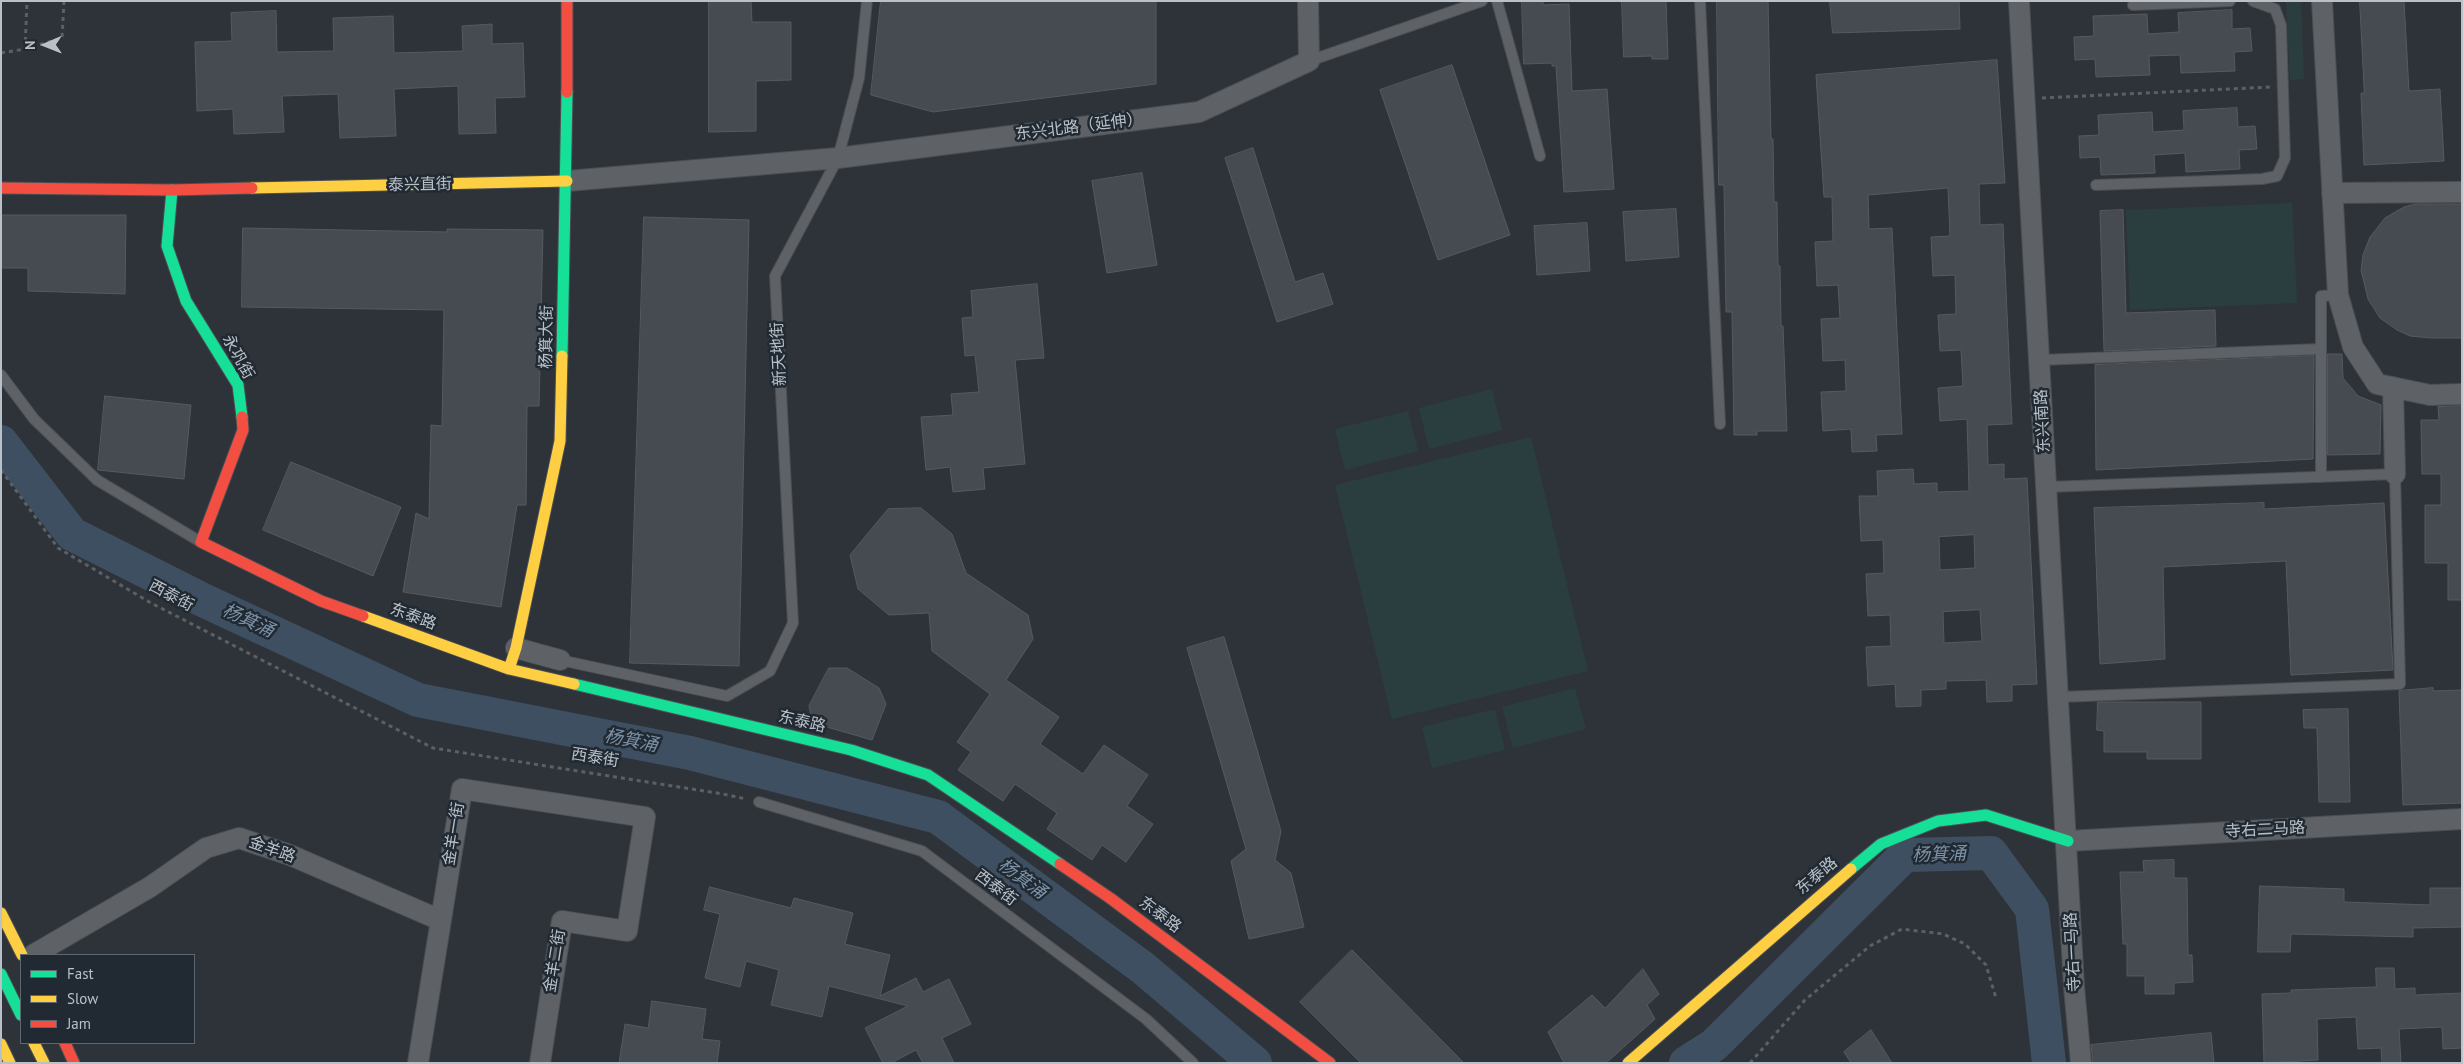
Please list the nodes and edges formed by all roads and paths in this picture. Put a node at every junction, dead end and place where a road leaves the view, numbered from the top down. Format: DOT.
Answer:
graph roads {
  1 [pos="27,1"];
  2 [pos="64,1"];
  3 [pos="567,1"];
  4 [pos="867,1"];
  5 [pos="1308,1"];
  6 [pos="1482,1"];
  7 [pos="1497,1"];
  8 [pos="1700,1"];
  9 [pos="2019,1"];
  10 [pos="2230,1"];
  11 [pos="2253,1"];
  12 [pos="2322,1"];
  13 [pos="2201,2"];
  14 [pos="2133,5"];
  15 [pos="26,49"];
  16 [pos="1,53"];
  17 [pos="1309,61"];
  18 [pos="2282,86"];
  19 [pos="2059,98"];
  20 [pos="1540,156"];
  21 [pos="838,158"];
  22 [pos="567,182"];
  23 [pos="2096,185"];
  24 [pos="1,188"];
  25 [pos="172,190"];
  26 [pos="2462,192"];
  27 [pos="2332,193"];
  28 [pos="2338,294"];
  29 [pos="2321,349"];
  30 [pos="2040,360"];
  31 [pos="1,375"];
  32 [pos="2393,387"];
  33 [pos="2462,394"];
  34 [pos="1720,424"];
  35 [pos="1,470"];
  36 [pos="2395,474"];
  37 [pos="2321,477"];
  38 [pos="2047,488"];
  39 [pos="201,542"];
  40 [pos="516,648"];
  41 [pos="560,660"];
  42 [pos="509,669"];
  43 [pos="2059,697"];
  44 [pos="759,802"];
  45 [pos="645,818"];
  46 [pos="2462,819"];
  47 [pos="2068,840"];
  48 [pos="1,913"];
  49 [pos="440,920"];
  50 [pos="22,954"];
  51 [pos="35,954"];
  52 [pos="1,974"];
  53 [pos="1996,998"];
  54 [pos="20,1013"];
  55 [pos="1,1044"];
  56 [pos="34,1044"];
  57 [pos="65,1044"];
  58 [pos="10,1063"];
  59 [pos="44,1063"];
  60 [pos="74,1063"];
  61 [pos="418,1063"];
  62 [pos="540,1063"];
  63 [pos="1194,1063"];
  64 [pos="1330,1063"];
  65 [pos="1628,1063"];
  66 [pos="1750,1063"];
  67 [pos="2082,1063"];
  1 -- 15 [label="path"];
  2 -- 15 [label="path"];
  3 -- 22 [label="main road, 杨箕大街"];
  4 -- 21 [label="lane, 新天地街"];
  5 -- 17 [label="street"];
  6 -- 17 [label="lane"];
  7 -- 20 [label="lane"];
  8 -- 34 [label="lane"];
  9 -- 30 [label="street, 东兴南路"];
  10 -- 13 [label="lane"];
  11 -- 18 [label="lane"];
  12 -- 27 [label="street"];
  13 -- 14 [label="lane"];
  15 -- 16 [label="path"];
  17 -- 21 [label="street, 东兴北路（延伸）"];
  18 -- 19 [label="path"];
  18 -- 23 [label="lane"];
  21 -- 22 [label="street, 泰兴直街"];
  21 -- 41 [label="lane, 新天地街"];
  22 -- 25 [label="main road, 泰兴直街"];
  22 -- 40 [label="main road, 杨箕大街"];
  24 -- 25 [label="main road, 泰兴直街"];
  25 -- 39 [label="main road, 永巩街"];
  26 -- 27 [label="street"];
  27 -- 28 [label="street"];
  28 -- 29 [label="lane"];
  28 -- 32 [label="street"];
  29 -- 30 [label="lane"];
  29 -- 37 [label="lane"];
  30 -- 38 [label="street, 东兴南路"];
  31 -- 39 [label="lane"];
  32 -- 33 [label="street"];
  32 -- 36 [label="street"];
  35 -- 44 [label="path, 西泰街"];
  36 -- 37 [label="lane"];
  36 -- 43 [label="lane"];
  37 -- 38 [label="lane"];
  38 -- 43 [label="street, 东兴南路"];
  39 -- 42 [label="main road, 东泰路"];
  40 -- 41 [label="street"];
  40 -- 42 [label="main road, 杨箕大街"];
  42 -- 64 [label="main road, 东泰路"];
  43 -- 47 [label="street, 东兴南路"];
  44 -- 63 [label="lane, 西泰街"];
  45 -- 49 [label="street, 金羊一街"];
  45 -- 62 [label="street, 金羊二街"];
  46 -- 47 [label="street, 寺右二马路"];
  47 -- 65 [label="main road, 东泰路"];
  47 -- 67 [label="street, 寺右一马路"];
  48 -- 50 [label="main road"];
  49 -- 51 [label="street, 金羊路"];
  49 -- 61 [label="street, 金羊一街"];
  52 -- 54 [label="main road"];
  53 -- 66 [label="path"];
  55 -- 58 [label="main road"];
  56 -- 59 [label="main road"];
  57 -- 60 [label="main road"];
}
